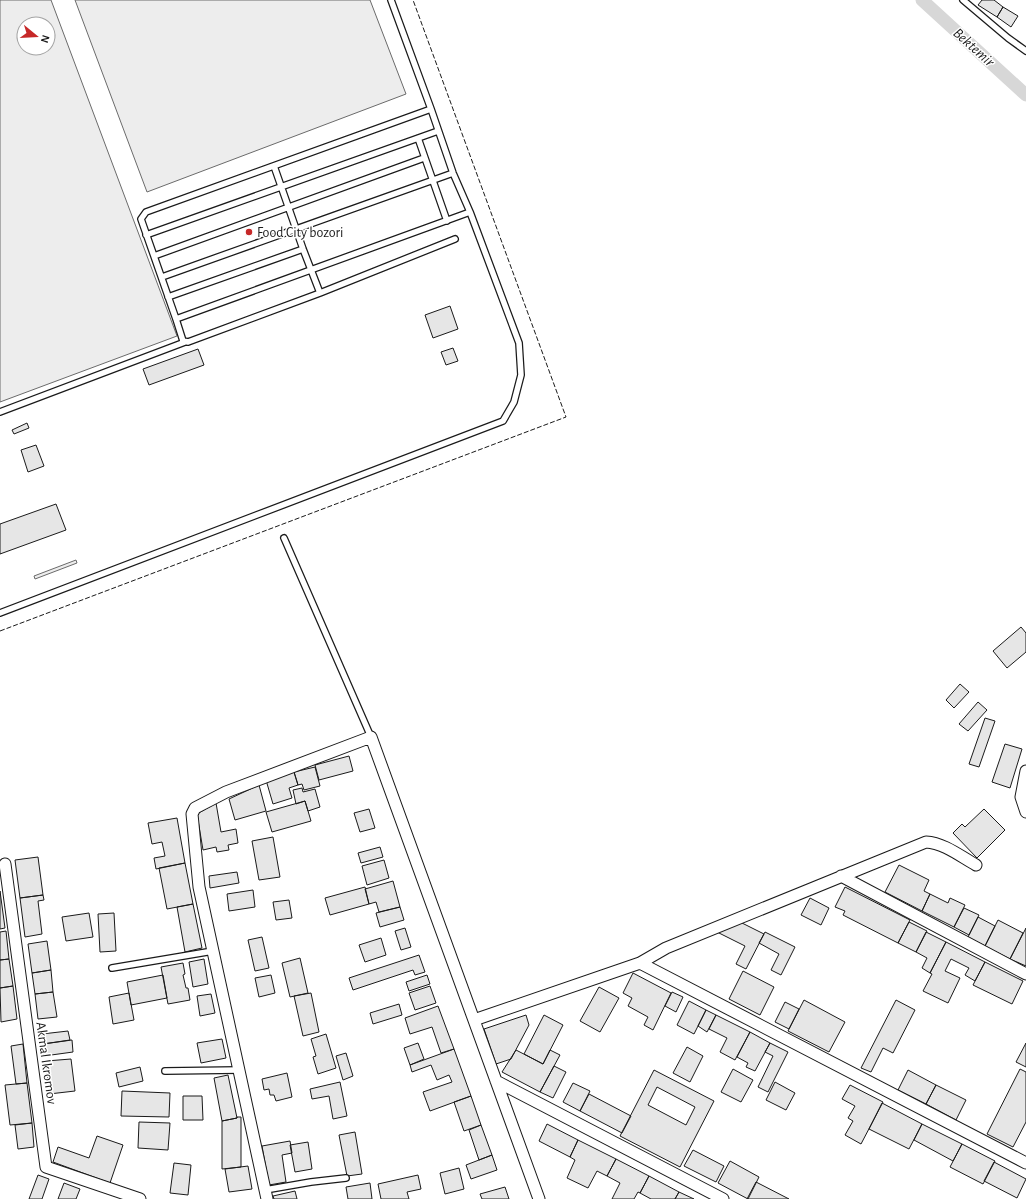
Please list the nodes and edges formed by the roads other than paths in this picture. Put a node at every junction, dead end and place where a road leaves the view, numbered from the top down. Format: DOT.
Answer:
graph roads {
  1 [pos="391,0"];
  2 [pos="963,0"];
  3 [pos="1026,51"];
  4 [pos="431,109"];
  5 [pos="438,131"];
  6 [pos="418,138"];
  7 [pos="424,158"];
  8 [pos="274,166"];
  9 [pos="453,173"];
  10 [pos="434,180"];
  11 [pos="281,187"];
  12 [pos="288,207"];
  13 [pos="470,212"];
  14 [pos="447,221"];
  15 [pos="296,229"];
  16 [pos="146,235"];
  17 [pos="455,239"];
  18 [pos="303,249"];
  19 [pos="154,256"];
  20 [pos="311,270"];
  21 [pos="162,278"];
  22 [pos="320,293"];
  23 [pos="168,297"];
  24 [pos="176,319"];
  25 [pos="185,342"];
  26 [pos="0,412"];
  27 [pos="284,538"];
  28 [pos="0,613"];
  29 [pos="371,737"];
  30 [pos="1026,771"];
  31 [pos="1026,812"];
  32 [pos="5,864"];
  33 [pos="976,865"];
  34 [pos="841,876"];
  35 [pos="213,951"];
  36 [pos="640,963"];
  37 [pos="112,968"];
  38 [pos="1026,974"];
  39 [pos="474,1020"];
  40 [pos="239,1070"];
  41 [pos="165,1071"];
  42 [pos="496,1081"];
  43 [pos="1026,1163"];
  44 [pos="346,1178"];
  45 [pos="266,1194"];
  46 [pos="140,1199"];
  47 [pos="539,1199"];
  48 [pos="722,1199"];
  1 -- 4 [label="lane"];
  2 -- 3 [label="lane"];
  4 -- 5 [label="lane"];
  4 -- 8 [label="lane"];
  5 -- 6 [label="lane"];
  5 -- 9 [label="lane"];
  6 -- 7 [label="lane"];
  6 -- 11 [label="lane"];
  7 -- 10 [label="lane"];
  7 -- 12 [label="lane"];
  8 -- 11 [label="lane"];
  8 -- 16 [label="lane"];
  9 -- 10 [label="lane"];
  9 -- 13 [label="lane"];
  10 -- 14 [label="lane"];
  10 -- 15 [label="lane"];
  11 -- 12 [label="lane"];
  11 -- 16 [label="lane"];
  12 -- 15 [label="lane"];
  12 -- 19 [label="lane"];
  13 -- 14 [label="lane"];
  13 -- 28 [label="lane"];
  14 -- 20 [label="lane"];
  15 -- 18 [label="lane"];
  15 -- 21 [label="lane"];
  16 -- 19 [label="lane"];
  17 -- 22 [label="lane"];
  18 -- 20 [label="lane"];
  18 -- 23 [label="lane"];
  19 -- 21 [label="lane"];
  20 -- 22 [label="lane"];
  20 -- 24 [label="lane"];
  21 -- 23 [label="lane"];
  22 -- 25 [label="lane"];
  23 -- 24 [label="lane"];
  24 -- 25 [label="lane"];
  25 -- 26 [label="lane"];
  27 -- 29 [label="lane"];
  29 -- 35 [label="street"];
  29 -- 39 [label="street"];
  30 -- 31 [label="street"];
  32 -- 46 [label="street, Akmal Ikromov"];
  33 -- 34 [label="street"];
  34 -- 36 [label="street"];
  34 -- 38 [label="street"];
  35 -- 37 [label="lane"];
  35 -- 40 [label="street"];
  36 -- 39 [label="street"];
  36 -- 43 [label="street"];
  39 -- 42 [label="street"];
  40 -- 41 [label="lane"];
  40 -- 45 [label="street"];
  42 -- 47 [label="street"];
  42 -- 48 [label="street"];
  44 -- 45 [label="lane"];
}
